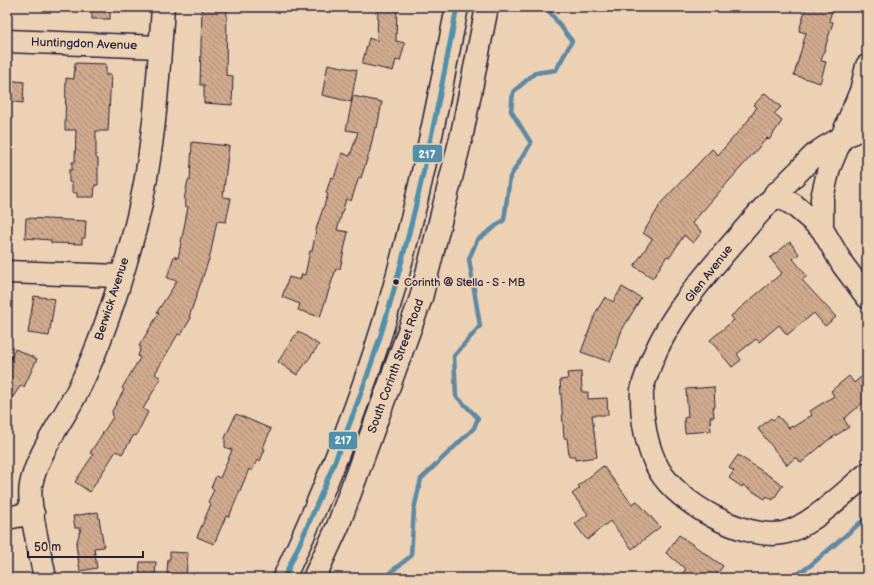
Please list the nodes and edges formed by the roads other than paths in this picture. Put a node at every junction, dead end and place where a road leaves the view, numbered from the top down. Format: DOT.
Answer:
graph roads {
  1 [pos="163,7"];
  2 [pos="457,7"];
  3 [pos="487,7"];
  4 [pos="7,41"];
  5 [pos="160,47"];
  6 [pos="867,66"];
  7 [pos="867,126"];
  8 [pos="842,137"];
  9 [pos="775,194"];
  10 [pos="822,229"];
  11 [pos="7,272"];
  12 [pos="120,276"];
  13 [pos="867,297"];
  14 [pos="867,474"];
  15 [pos="33,513"];
  16 [pos="7,518"];
  17 [pos="45,578"];
  18 [pos="284,578"];
  19 [pos="314,578"];
  1 -- 5 [label="street, Berwick Avenue"];
  2 -- 18 [label="street, South Corinth Street Road"];
  3 -- 19 [label="street, South Corinth Street Road"];
  4 -- 5 [label="street, Huntingdon Avenue"];
  5 -- 12 [label="street, Berwick Avenue"];
  6 -- 8 [label="street"];
  7 -- 8 [label="street, Glen Avenue"];
  8 -- 9 [label="street, Glen Avenue"];
  8 -- 10 [label="street"];
  9 -- 10 [label="street"];
  9 -- 14 [label="street, Glen Avenue"];
  10 -- 13 [label="street"];
  11 -- 12 [label="street"];
  12 -- 15 [label="street, Berwick Avenue"];
  15 -- 16 [label="street"];
  15 -- 17 [label="street, Berwick Avenue"];
}
